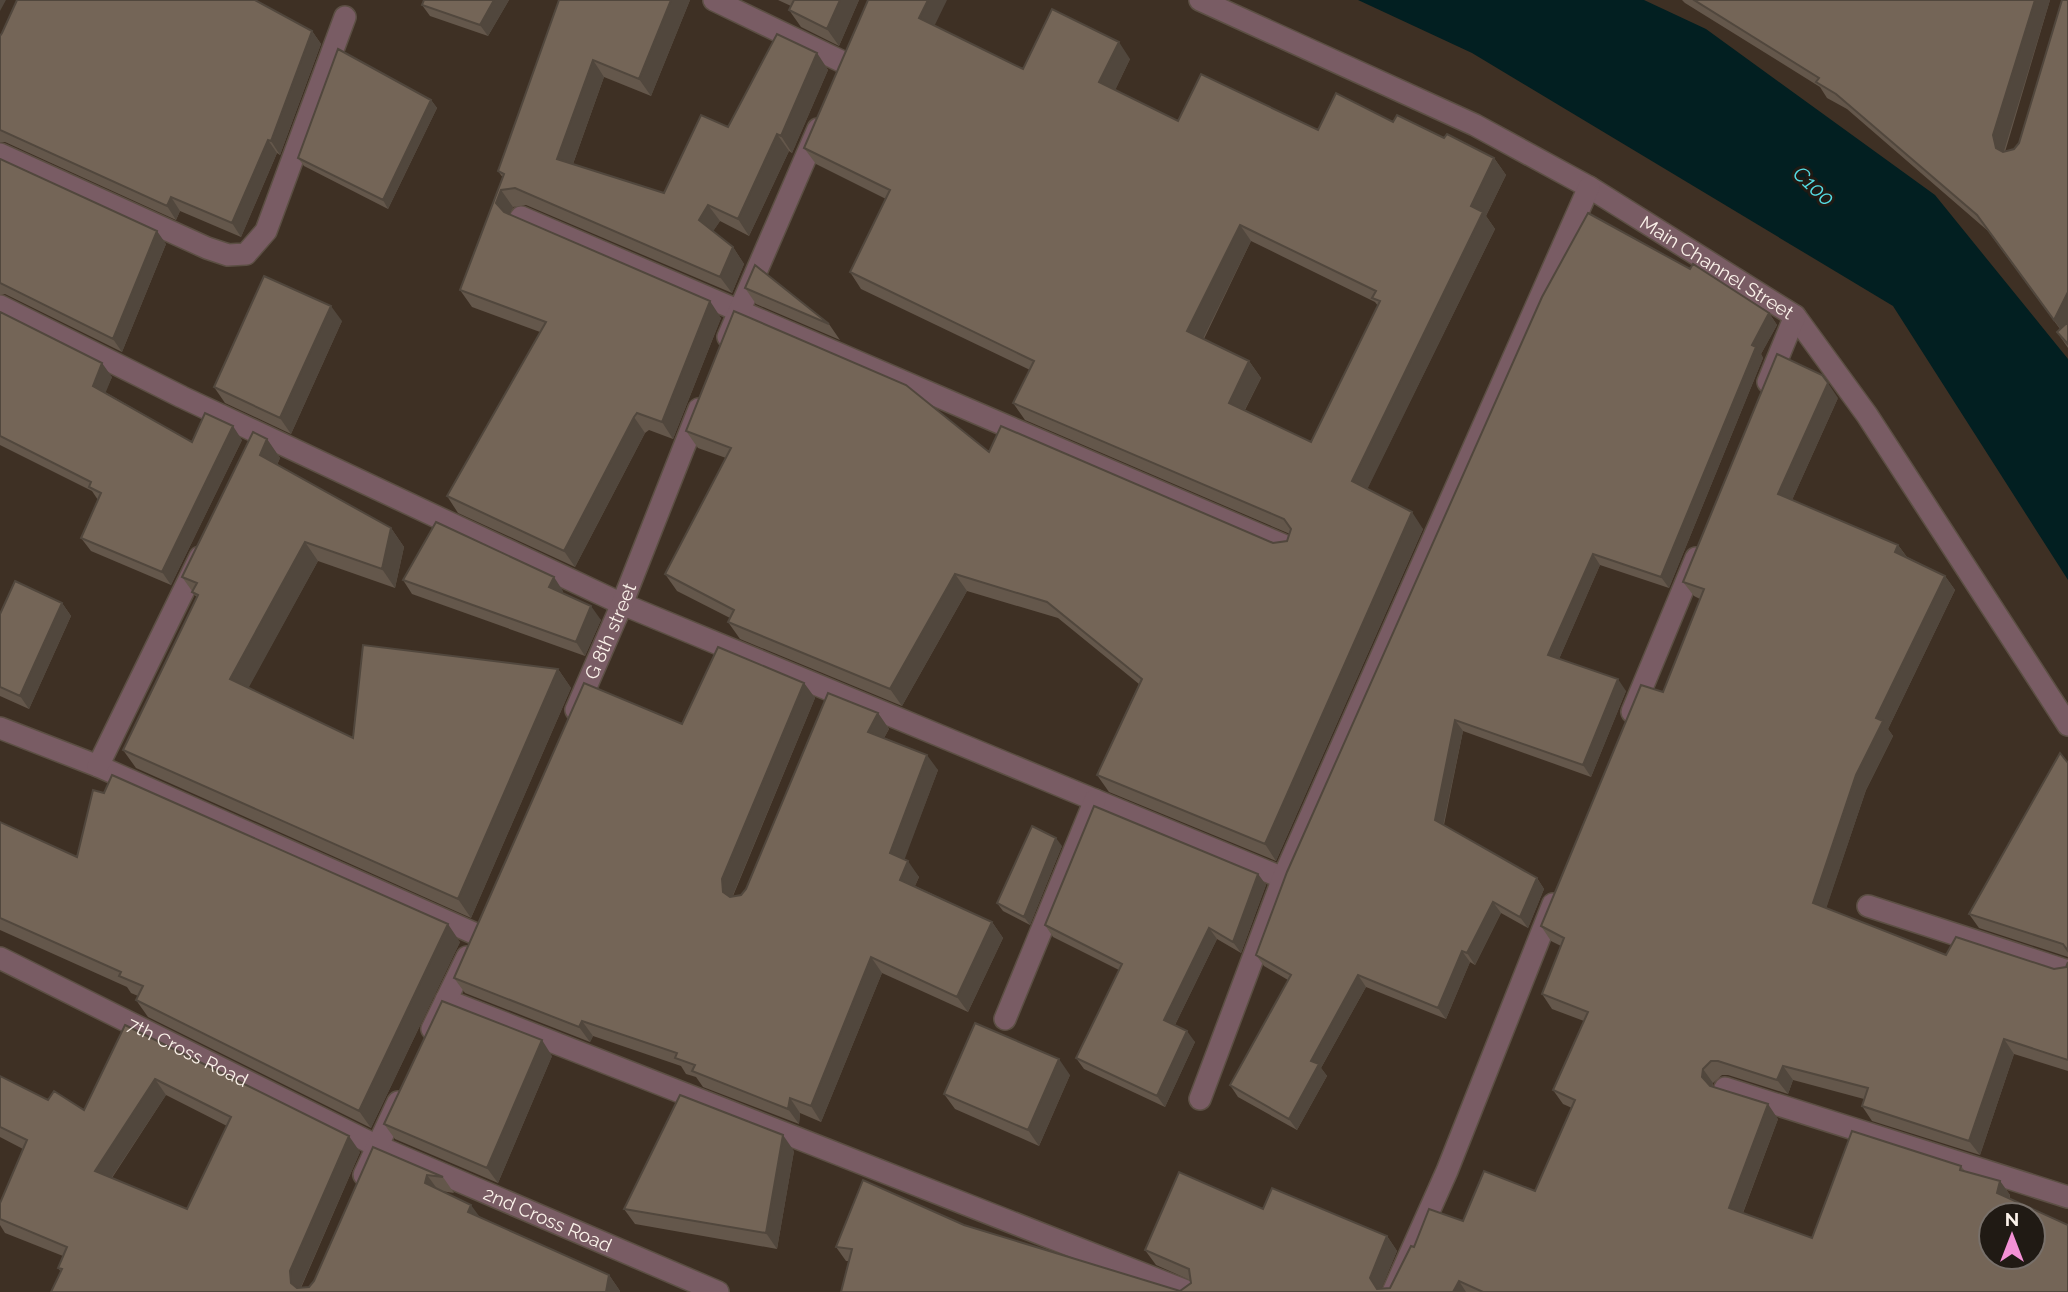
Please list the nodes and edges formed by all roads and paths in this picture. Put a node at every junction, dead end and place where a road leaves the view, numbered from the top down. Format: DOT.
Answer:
graph roads {
  1 [pos="714,0"];
  2 [pos="1200,0"];
  3 [pos="345,18"];
  4 [pos="857,39"];
  5 [pos="847,64"];
  6 [pos="836,89"];
  7 [pos="825,113"];
  8 [pos="0,154"];
  9 [pos="1589,187"];
  10 [pos="521,217"];
  11 [pos="0,306"];
  12 [pos="739,309"];
  13 [pos="1795,316"];
  14 [pos="719,360"];
  15 [pos="708,386"];
  16 [pos="1759,405"];
  17 [pos="260,433"];
  18 [pos="248,458"];
  19 [pos="212,532"];
  20 [pos="1706,532"];
  21 [pos="1290,548"];
  22 [pos="622,604"];
  23 [pos="832,691"];
  24 [pos="822,715"];
  25 [pos="2068,725"];
  26 [pos="0,728"];
  27 [pos="567,731"];
  28 [pos="1622,735"];
  29 [pos="98,766"];
  30 [pos="1095,800"];
  31 [pos="1283,878"];
  32 [pos="1560,888"];
  33 [pos="1868,906"];
  34 [pos="489,909"];
  35 [pos="478,935"];
  36 [pos="0,958"];
  37 [pos="2068,971"];
  38 [pos="446,1000"];
  39 [pos="1004,1019"];
  40 [pos="423,1049"];
  41 [pos="406,1085"];
  42 [pos="1725,1088"];
  43 [pos="1200,1099"];
  44 [pos="377,1146"];
  45 [pos="356,1194"];
  46 [pos="2068,1197"];
  47 [pos="719,1292"];
  48 [pos="1189,1292"];
  49 [pos="1393,1292"];
  1 -- 5 [label="street"];
  2 -- 9 [label="street, Main Channel Street"];
  3 -- 8 [label="street"];
  4 -- 5 [label="street"];
  5 -- 6 [label="street"];
  7 -- 12 [label="street"];
  9 -- 13 [label="street, Main Channel Street"];
  9 -- 31 [label="street"];
  10 -- 12 [label="street"];
  11 -- 17 [label="street"];
  12 -- 14 [label="street"];
  12 -- 21 [label="street"];
  13 -- 16 [label="street"];
  13 -- 25 [label="street, Main Channel Street"];
  15 -- 22 [label="street, G 8th street"];
  17 -- 18 [label="street"];
  17 -- 22 [label="street"];
  19 -- 29 [label="street"];
  20 -- 28 [label="street"];
  22 -- 23 [label="street"];
  22 -- 27 [label="street, G 8th street"];
  23 -- 24 [label="street"];
  23 -- 30 [label="street"];
  26 -- 29 [label="street"];
  29 -- 35 [label="street"];
  30 -- 31 [label="street"];
  30 -- 39 [label="street"];
  31 -- 43 [label="street"];
  32 -- 49 [label="street"];
  33 -- 37 [label="street"];
  34 -- 35 [label="street"];
  35 -- 38 [label="street"];
  36 -- 44 [label="street, 7th Cross Road"];
  38 -- 40 [label="street"];
  38 -- 48 [label="street"];
  41 -- 44 [label="street"];
  42 -- 46 [label="street"];
  44 -- 45 [label="street"];
  44 -- 47 [label="street, 2nd Cross Road"];
}
